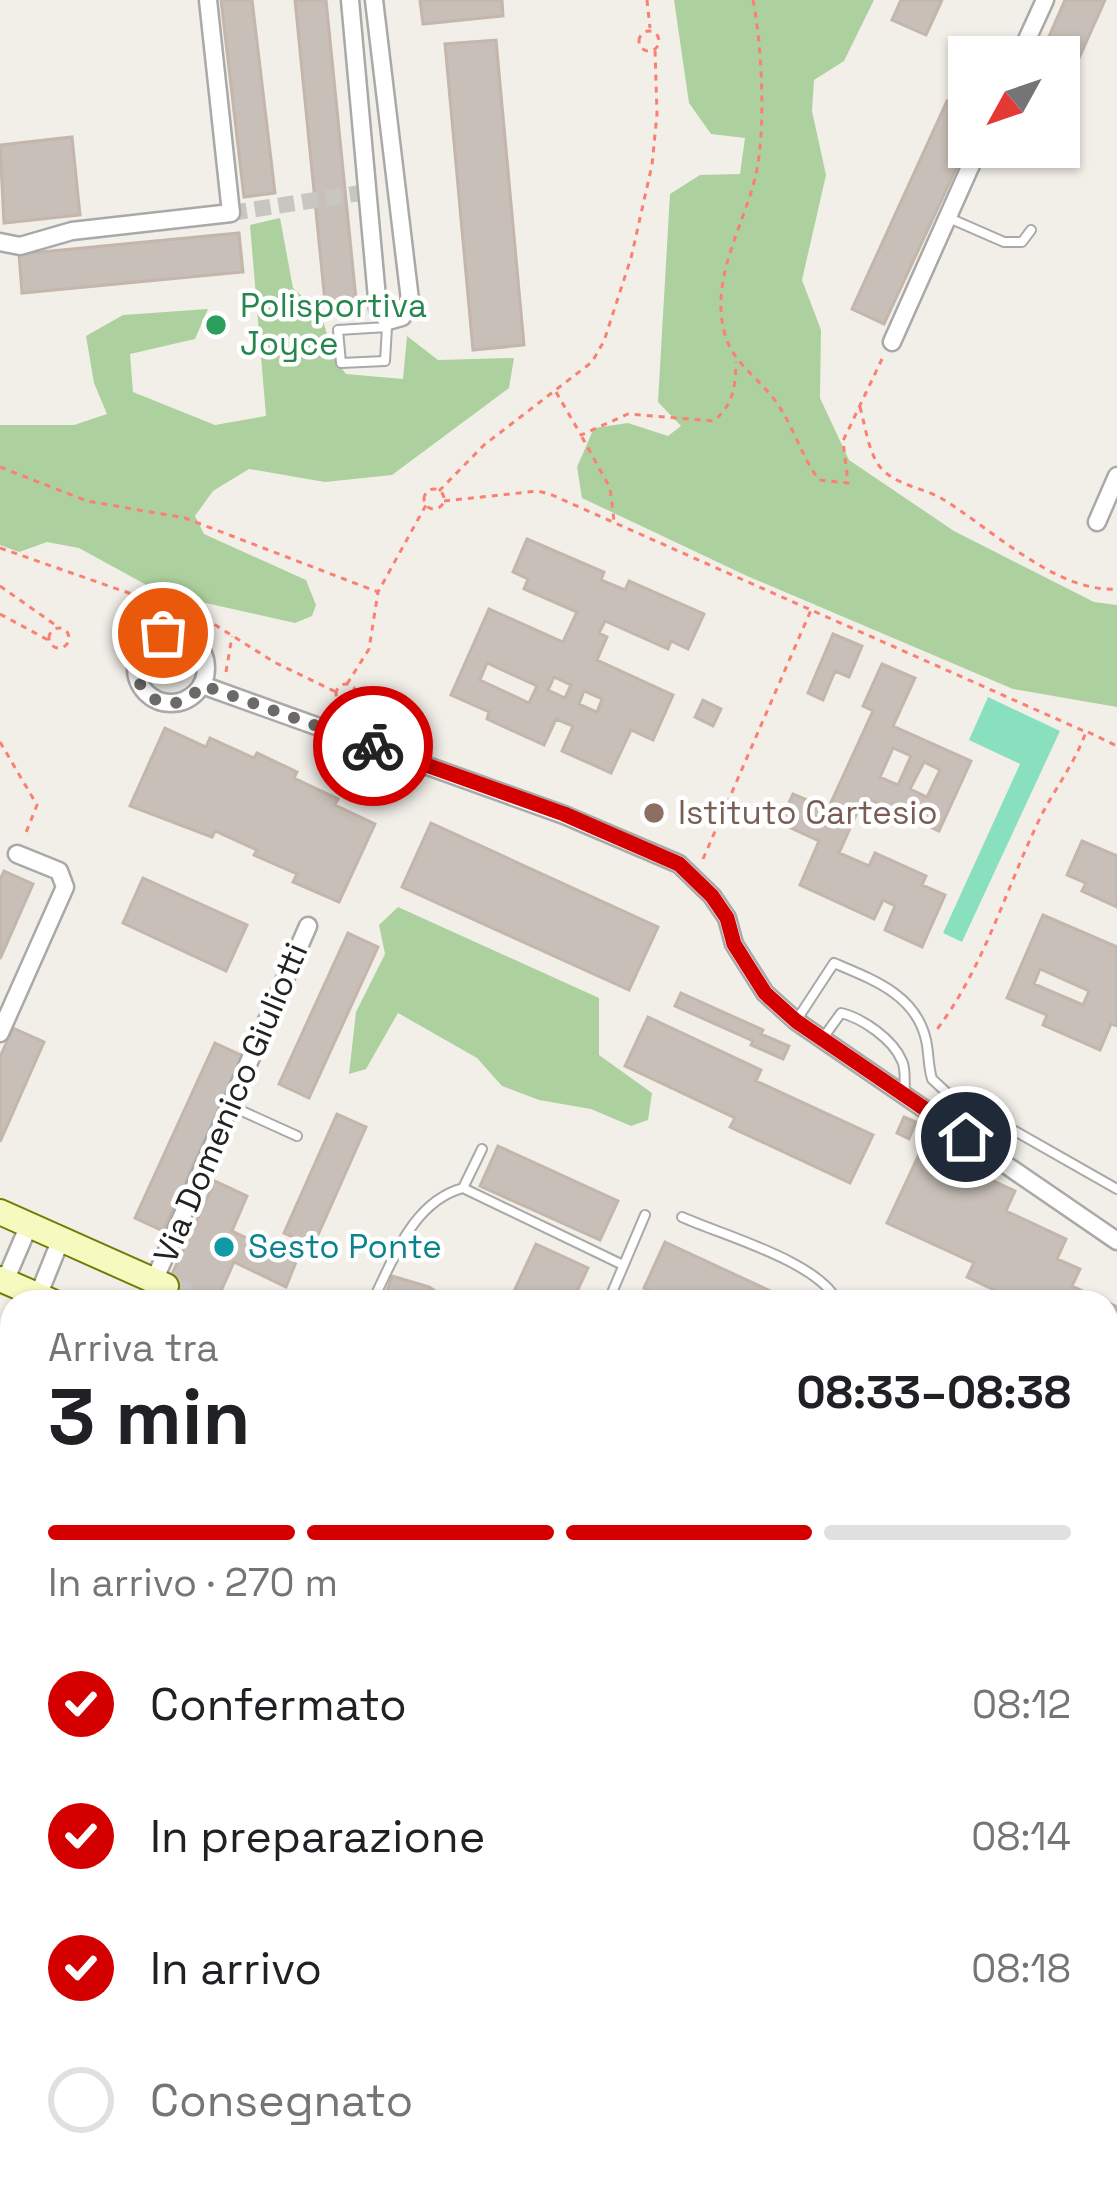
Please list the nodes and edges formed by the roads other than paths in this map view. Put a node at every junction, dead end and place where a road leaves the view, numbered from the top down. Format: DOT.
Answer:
graph roads {
  1 [pos="208,0"];
  2 [pos="350,0"];
  3 [pos="374,0"];
  4 [pos="1045,0"];
  5 [pos="1029,36"];
  6 [pos="970,168"];
  7 [pos="948,217"];
  8 [pos="1031,230"];
  9 [pos="0,242"];
  10 [pos="387,324"];
  11 [pos="892,342"];
  12 [pos="1117,476"];
  13 [pos="1096,522"];
  14 [pos="202,685"];
  15 [pos="17,854"];
  16 [pos="308,926"];
  17 [pos="796,1021"];
  18 [pos="0,1033"];
  19 [pos="822,1040"];
  20 [pos="905,1097"];
  21 [pos="230,1106"];
  22 [pos="980,1111"];
  23 [pos="297,1136"];
  24 [pos="966,1137"];
  25 [pos="482,1149"];
  26 [pos="463,1188"];
  27 [pos="1117,1189"];
  28 [pos="0,1211"];
  29 [pos="645,1215"];
  30 [pos="682,1217"];
  31 [pos="29,1225"];
  32 [pos="61,1239"];
  33 [pos="1117,1240"];
  34 [pos="623,1264"];
  35 [pos="3,1280"];
  36 [pos="160,1283"];
  37 [pos="48,1290"];
  38 [pos="379,1290"];
  39 [pos="613,1290"];
  40 [pos="832,1290"];
  1 -- 9 [label="street"];
  2 -- 10 [label="street"];
  3 -- 10 [label="street"];
  4 -- 5 [label="street"];
  6 -- 7 [label="street"];
  7 -- 8 [label="lane"];
  7 -- 11 [label="street"];
  10 -- 10 [label="lane"];
  12 -- 13 [label="street"];
  14 -- 14 [label="street"];
  14 -- 17 [label="street"];
  15 -- 18 [label="street"];
  16 -- 21 [label="street, Via Domenico Giuliotti"];
  17 -- 19 [label="street"];
  17 -- 22 [label="lane"];
  19 -- 20 [label="street"];
  19 -- 20 [label="lane"];
  20 -- 24 [label="street"];
  21 -- 23 [label="lane"];
  21 -- 36 [label="street, Via Domenico Giuliotti"];
  22 -- 24 [label="lane"];
  22 -- 27 [label="lane"];
  24 -- 33 [label="street"];
  25 -- 26 [label="lane"];
  26 -- 34 [label="lane"];
  26 -- 38 [label="lane"];
  28 -- 31 [label="street"];
  29 -- 34 [label="lane"];
  30 -- 40 [label="lane"];
  31 -- 32 [label="street"];
  31 -- 35 [label="street"];
  32 -- 36 [label="street"];
  32 -- 37 [label="street"];
  34 -- 39 [label="lane"];
}
